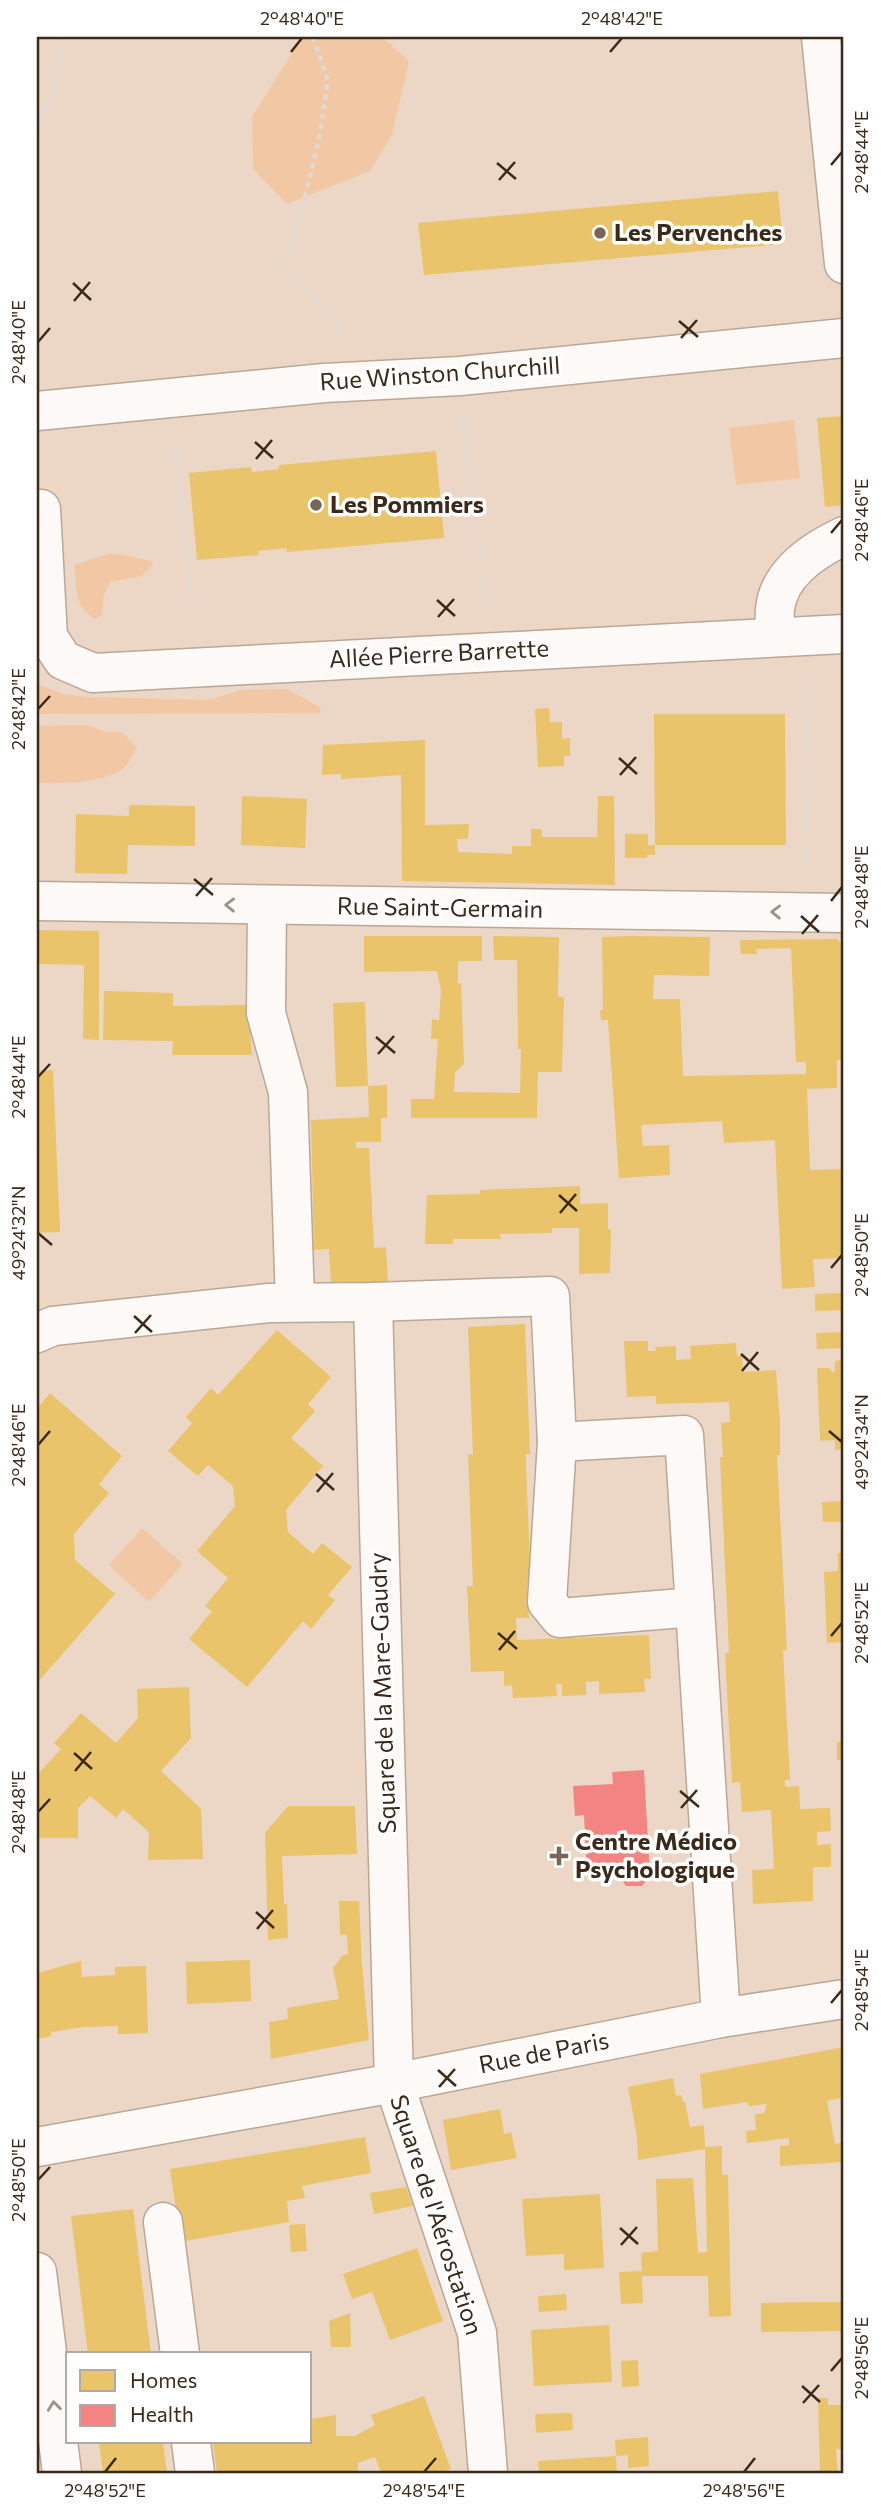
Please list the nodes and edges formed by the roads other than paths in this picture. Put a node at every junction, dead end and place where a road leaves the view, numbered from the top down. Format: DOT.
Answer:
graph roads {
  1 [pos="821,37"];
  2 [pos="844,264"];
  3 [pos="844,338"];
  4 [pos="37,411"];
  5 [pos="41,509"];
  6 [pos="844,536"];
  7 [pos="809,635"];
  8 [pos="43,637"];
  9 [pos="37,901"];
  10 [pos="267,905"];
  11 [pos="844,913"];
  12 [pos="295,1302"];
  13 [pos="373,1302"];
  14 [pos="37,1333"];
  15 [pos="557,1442"];
  16 [pos="695,1607"];
  17 [pos="844,1999"];
  18 [pos="721,2018"];
  19 [pos="394,2083"];
  20 [pos="37,2147"];
  21 [pos="163,2222"];
  22 [pos="37,2272"];
  23 [pos="180,2352"];
  24 [pos="191,2444"];
  25 [pos="62,2473"];
  26 [pos="195,2473"];
  27 [pos="488,2473"];
  1 -- 2 [label="street"];
  3 -- 4 [label="street, Rue Winston Churchill"];
  5 -- 8 [label="street, Allée Pierre Barrette"];
  6 -- 7 [label="street"];
  7 -- 8 [label="street, Allée Pierre Barrette"];
  10 -- 9 [label="street, Rue Saint-Germain, one-way"];
  11 -- 10 [label="street, Rue Saint-Germain, one-way"];
  10 -- 12 [label="street"];
  12 -- 13 [label="street"];
  12 -- 14 [label="street"];
  13 -- 15 [label="street"];
  13 -- 19 [label="street, Square de la Mare-Gaudry"];
  15 -- 16 [label="street"];
  15 -- 16 [label="street"];
  16 -- 18 [label="street"];
  17 -- 18 [label="street, Rue de Paris"];
  18 -- 19 [label="street, Rue de Paris"];
  19 -- 20 [label="street, Rue de Paris"];
  19 -- 27 [label="street, Square de l'Aérostation"];
  21 -- 23 [label="street"];
  25 -- 22 [label="street, one-way"];
  24 -- 26 [label="street"];
}
